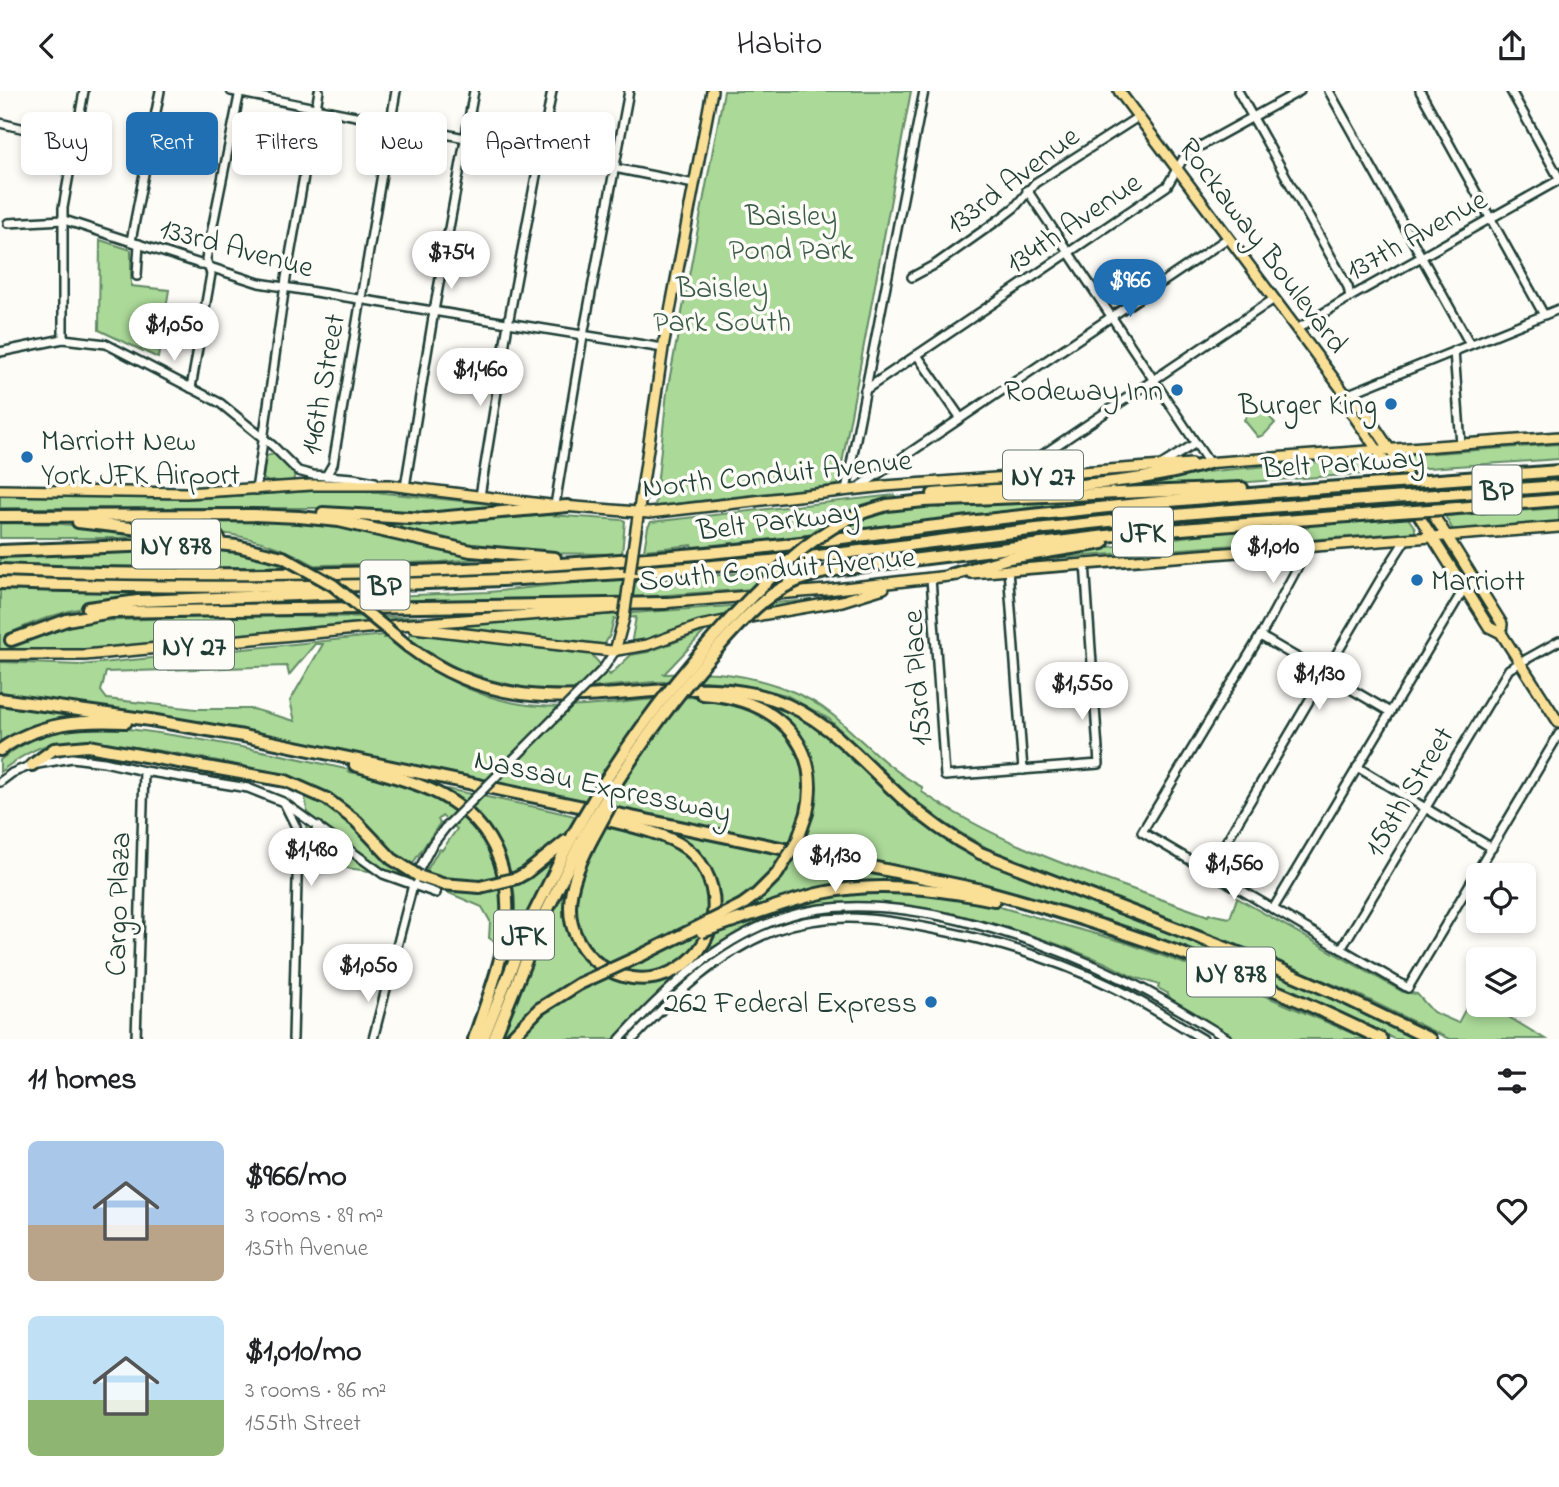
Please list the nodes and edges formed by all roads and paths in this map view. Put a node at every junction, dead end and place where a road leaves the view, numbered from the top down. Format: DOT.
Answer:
graph roads {
  1 [pos="84,91"];
  2 [pos="160,91"];
  3 [pos="318,91"];
  4 [pos="396,91"];
  5 [pos="474,91"];
  6 [pos="552,91"];
  7 [pos="629,91"];
  8 [pos="712,91"];
  9 [pos="924,91"];
  10 [pos="1119,91"];
  11 [pos="1238,91"];
  12 [pos="1300,91"];
  13 [pos="1329,91"];
  14 [pos="1420,91"];
  15 [pos="1511,91"];
  16 [pos="237,92"];
  17 [pos="315,108"];
  18 [pos="80,112"];
  19 [pos="392,112"];
  20 [pos="470,112"];
  21 [pos="548,112"];
  22 [pos="356,116"];
  23 [pos="1138,117"];
  24 [pos="1253,117"];
  25 [pos="0,123"];
  26 [pos="21,128"];
  27 [pos="461,160"];
  28 [pos="615,162"];
  29 [pos="615,167"];
  30 [pos="1177,170"];
  31 [pos="69,175"];
  32 [pos="381,175"];
  33 [pos="536,175"];
  34 [pos="613,175"];
  35 [pos="1559,179"];
  36 [pos="694,184"];
  37 [pos="1027,190"];
  38 [pos="1491,218"];
  39 [pos="64,220"];
  40 [pos="8,223"];
  41 [pos="1228,238"];
  42 [pos="135,243"];
  43 [pos="1069,253"];
  44 [pos="1422,257"];
  45 [pos="208,266"];
  46 [pos="137,277"];
  47 [pos="912,277"];
  48 [pos="285,287"];
  49 [pos="1350,297"];
  50 [pos="360,299"];
  51 [pos="1274,299"];
  52 [pos="1559,309"];
  53 [pos="434,311"];
  54 [pos="1544,315"];
  55 [pos="1111,316"];
  56 [pos="508,324"];
  57 [pos="1297,329"];
  58 [pos="583,335"];
  59 [pos="63,339"];
  60 [pos="1470,344"];
  61 [pos="663,348"];
  62 [pos="1454,351"];
  63 [pos="0,352"];
  64 [pos="917,355"];
  65 [pos="1154,379"];
  66 [pos="191,388"];
  67 [pos="865,390"];
  68 [pos="1346,395"];
  69 [pos="960,417"];
  70 [pos="1559,437"];
  71 [pos="263,439"];
  72 [pos="1196,443"];
  73 [pos="1461,445"];
  74 [pos="1389,450"];
  75 [pos="1378,451"];
  76 [pos="1209,463"];
  77 [pos="1559,465"];
  78 [pos="1159,467"];
  79 [pos="1559,471"];
  80 [pos="326,477"];
  81 [pos="1467,478"];
  82 [pos="389,485"];
  83 [pos="1559,486"];
  84 [pos="405,487"];
  85 [pos="1010,487"];
  86 [pos="851,489"];
  87 [pos="1311,489"];
  88 [pos="256,490"];
  89 [pos="0,491"];
  90 [pos="480,496"];
  91 [pos="1559,500"];
  92 [pos="555,505"];
  93 [pos="568,506"];
  94 [pos="639,513"];
  95 [pos="254,515"];
  96 [pos="0,516"];
  97 [pos="14,516"];
  98 [pos="1210,526"];
  99 [pos="1559,527"];
  100 [pos="1447,536"];
  101 [pos="1432,537"];
  102 [pos="1406,539"];
  103 [pos="0,543"];
  104 [pos="1310,546"];
  105 [pos="80,548"];
  106 [pos="0,551"];
  107 [pos="272,553"];
  108 [pos="610,561"];
  109 [pos="1085,563"];
  110 [pos="1008,569"];
  111 [pos="0,570"];
  112 [pos="950,575"];
  113 [pos="931,578"];
  114 [pos="909,581"];
  115 [pos="473,582"];
  116 [pos="0,583"];
  117 [pos="44,585"];
  118 [pos="1465,587"];
  119 [pos="0,589"];
  120 [pos="666,603"];
  121 [pos="626,607"];
  122 [pos="388,626"];
  123 [pos="1501,633"];
  124 [pos="1260,636"];
  125 [pos="11,640"];
  126 [pos="1559,641"];
  127 [pos="0,647"];
  128 [pos="615,651"];
  129 [pos="0,655"];
  130 [pos="1521,663"];
  131 [pos="1325,673"];
  132 [pos="633,693"];
  133 [pos="0,699"];
  134 [pos="1390,712"];
  135 [pos="1559,723"];
  136 [pos="185,726"];
  137 [pos="1559,734"];
  138 [pos="0,751"];
  139 [pos="316,751"];
  140 [pos="32,765"];
  141 [pos="1357,767"];
  142 [pos="1023,770"];
  143 [pos="144,771"];
  144 [pos="447,778"];
  145 [pos="0,782"];
  146 [pos="283,802"];
  147 [pos="1424,807"];
  148 [pos="318,826"];
  149 [pos="583,837"];
  150 [pos="1492,848"];
  151 [pos="298,866"];
  152 [pos="1209,871"];
  153 [pos="413,885"];
  154 [pos="436,893"];
  155 [pos="1273,909"];
  156 [pos="1075,918"];
  157 [pos="679,939"];
  158 [pos="1341,949"];
  159 [pos="136,1039"];
  160 [pos="293,1039"];
  161 [pos="373,1039"];
  162 [pos="474,1039"];
  163 [pos="483,1039"];
  164 [pos="494,1039"];
  165 [pos="510,1039"];
  166 [pos="620,1039"];
  167 [pos="633,1039"];
  168 [pos="1203,1039"];
  169 [pos="1228,1039"];
  170 [pos="1381,1039"];
  171 [pos="1430,1039"];
  1 -- 18 [label="street"];
  2 -- 42 [label="street"];
  3 -- 17 [label="street"];
  4 -- 19 [label="street, 146th Street"];
  5 -- 20 [label="street"];
  6 -- 21 [label="street"];
  7 -- 28 [label="street"];
  8 -- 36 [label="main road"];
  9 -- 67 [label="street"];
  10 -- 23 [label="main road, Rockaway Boulevard"];
  11 -- 24 [label="street"];
  12 -- 24 [label="street, 134th Avenue"];
  13 -- 44 [label="street"];
  14 -- 38 [label="street"];
  15 -- 35 [label="street"];
  16 -- 17 [label="street"];
  16 -- 45 [label="street"];
  17 -- 22 [label="street"];
  17 -- 48 [label="street"];
  23 -- 30 [label="main road, Rockaway Boulevard"];
  23 -- 37 [label="street, 133rd Avenue"];
  24 -- 30 [label="street, 134th Avenue"];
  24 -- 49 [label="street"];
  25 -- 26 [label="street"];
  27 -- 53 [label="street"];
  29 -- 36 [label="street"];
  30 -- 41 [label="main road, Rockaway Boulevard"];
  30 -- 43 [label="street, 134th Avenue"];
  31 -- 39 [label="street"];
  32 -- 50 [label="street, 146th Street"];
  33 -- 56 [label="street"];
  34 -- 58 [label="street"];
  35 -- 38 [label="street, 137th Avenue"];
  36 -- 61 [label="main road"];
  37 -- 43 [label="street"];
  37 -- 47 [label="street, 133rd Avenue"];
  38 -- 44 [label="street, 137th Avenue"];
  38 -- 54 [label="street"];
  39 -- 40 [label="street, 133rd Avenue"];
  39 -- 42 [label="street, 133rd Avenue"];
  39 -- 59 [label="street"];
  41 -- 51 [label="main road, Rockaway Boulevard"];
  41 -- 55 [label="street"];
  42 -- 45 [label="street, 133rd Avenue"];
  42 -- 46 [label="street"];
  43 -- 55 [label="street"];
  43 -- 64 [label="street, 134th Avenue"];
  44 -- 49 [label="street, 137th Avenue"];
  44 -- 60 [label="street"];
  45 -- 48 [label="street, 133rd Avenue"];
  45 -- 66 [label="street"];
  48 -- 50 [label="street, 133rd Avenue"];
  48 -- 71 [label="street"];
  49 -- 57 [label="street, 137th Avenue"];
  50 -- 53 [label="street, 133rd Avenue"];
  50 -- 80 [label="street, 146th Street"];
  51 -- 57 [label="main road, Rockaway Boulevard"];
  51 -- 65 [label="street"];
  52 -- 54 [label="street"];
  53 -- 56 [label="street, 133rd Avenue"];
  53 -- 84 [label="street"];
  54 -- 60 [label="street"];
  55 -- 65 [label="street"];
  55 -- 69 [label="street"];
  56 -- 58 [label="street, 133rd Avenue"];
  56 -- 90 [label="street"];
  57 -- 68 [label="main road, Rockaway Boulevard"];
  58 -- 61 [label="street, 133rd Avenue"];
  58 -- 92 [label="street"];
  59 -- 63 [label="street"];
  59 -- 66 [label="street"];
  60 -- 62 [label="street"];
  61 -- 94 [label="main road"];
  62 -- 68 [label="street"];
  62 -- 73 [label="street"];
  64 -- 67 [label="street, 134th Avenue"];
  64 -- 69 [label="street"];
  65 -- 72 [label="street"];
  65 -- 85 [label="street"];
  66 -- 71 [label="street"];
  67 -- 86 [label="street"];
  68 -- 74 [label="main road, Rockaway Boulevard"];
  68 -- 75 [label="main road, Rockaway Boulevard"];
  69 -- 86 [label="street"];
  70 -- 73 [label="main road, North Conduit Avenue / NY 27"];
  71 -- 80 [label="street"];
  71 -- 88 [label="street"];
  72 -- 76 [label="street"];
  72 -- 78 [label="street"];
  73 -- 74 [label="main road, North Conduit Avenue / NY 27"];
  74 -- 75 [label="main road, North Conduit Avenue / NY 27"];
  74 -- 100 [label="main road, Rockaway Boulevard"];
  75 -- 76 [label="main road, North Conduit Avenue / NY 27"];
  75 -- 101 [label="main road, Rockaway Boulevard"];
  76 -- 78 [label="main road, North Conduit Avenue / NY 27"];
  76 -- 85 [label="highway"];
  77 -- 81 [label="highway"];
  78 -- 85 [label="main road, North Conduit Avenue / NY 27"];
  79 -- 81 [label="highway, Belt Parkway / BP"];
  80 -- 82 [label="street"];
  81 -- 87 [label="highway, Belt Parkway / BP, bridge"];
  82 -- 84 [label="main road, North Conduit Avenue / NY 27"];
  82 -- 88 [label="main road, North Conduit Avenue / NY 27"];
  83 -- 115 [label="highway, Belt Parkway / BP, bridge"];
  84 -- 90 [label="main road, North Conduit Avenue / NY 27"];
  85 -- 86 [label="main road, North Conduit Avenue / NY 27"];
  85 -- 87 [label="highway"];
  85 -- 149 [label="highway, JFK, bridge"];
  86 -- 94 [label="main road, North Conduit Avenue / NY 27"];
  87 -- 108 [label="highway, Belt Parkway / BP"];
  88 -- 89 [label="main road, North Conduit Avenue / NY 27"];
  90 -- 92 [label="main road, North Conduit Avenue / NY 27"];
  91 -- 98 [label="highway, JFK, bridge"];
  92 -- 93 [label="main road, North Conduit Avenue / NY 27"];
  93 -- 94 [label="main road, North Conduit Avenue / NY 27"];
  93 -- 95 [label="highway"];
  94 -- 121 [label="main road, bridge"];
  95 -- 97 [label="highway"];
  95 -- 108 [label="highway"];
  96 -- 97 [label="highway"];
  97 -- 107 [label="highway"];
  98 -- 112 [label="highway"];
  98 -- 149 [label="highway, JFK, bridge"];
  99 -- 100 [label="main road, South Conduit Avenue / NY 27"];
  100 -- 101 [label="main road, South Conduit Avenue / NY 27"];
  100 -- 123 [label="main road, Rockaway Boulevard"];
  101 -- 102 [label="main road, South Conduit Avenue / NY 27"];
  101 -- 118 [label="main road, Rockaway Boulevard"];
  102 -- 104 [label="main road, South Conduit Avenue / NY 27"];
  102 -- 131 [label="street"];
  103 -- 105 [label="highway"];
  104 -- 109 [label="main road, South Conduit Avenue / NY 27"];
  104 -- 124 [label="street"];
  105 -- 106 [label="highway"];
  105 -- 107 [label="highway, NY 878"];
  107 -- 132 [label="highway, NY 878, bridge"];
  108 -- 111 [label="highway, Belt Parkway / BP"];
  109 -- 110 [label="main road, South Conduit Avenue / NY 27"];
  109 -- 142 [label="street"];
  110 -- 112 [label="main road, South Conduit Avenue / NY 27"];
  110 -- 142 [label="street"];
  112 -- 113 [label="main road, South Conduit Avenue / NY 27"];
  113 -- 114 [label="main road, South Conduit Avenue / NY 27"];
  113 -- 142 [label="street, 153rd Place"];
  114 -- 120 [label="main road, South Conduit Avenue / NY 27"];
  114 -- 128 [label="main road"];
  115 -- 117 [label="highway, Belt Parkway / BP"];
  115 -- 125 [label="highway"];
  116 -- 117 [label="highway, Belt Parkway / BP"];
  117 -- 119 [label="highway"];
  118 -- 123 [label="main road, Rockaway Boulevard"];
  118 -- 134 [label="street"];
  120 -- 121 [label="main road, South Conduit Avenue / NY 27"];
  120 -- 125 [label="highway"];
  121 -- 122 [label="main road, South Conduit Avenue / NY 27"];
  121 -- 128 [label="main road, bridge"];
  122 -- 128 [label="main road"];
  122 -- 129 [label="main road, South Conduit Avenue / NY 27"];
  123 -- 130 [label="main road, Rockaway Boulevard"];
  124 -- 131 [label="street"];
  124 -- 152 [label="street"];
  125 -- 127 [label="highway"];
  126 -- 130 [label="street, 158th Street"];
  128 -- 153 [label="street, bridge"];
  130 -- 135 [label="main road, Rockaway Boulevard"];
  130 -- 147 [label="street, 158th Street"];
  131 -- 134 [label="street"];
  131 -- 152 [label="street"];
  132 -- 157 [label="highway, bridge"];
  132 -- 171 [label="highway, NY 878"];
  133 -- 136 [label="highway, Nassau Expressway / NY 878"];
  134 -- 141 [label="street"];
  136 -- 138 [label="highway"];
  136 -- 139 [label="highway, Nassau Expressway / NY 878"];
  137 -- 150 [label="street"];
  139 -- 144 [label="highway, Nassau Expressway / NY 878"];
  139 -- 162 [label="highway"];
  140 -- 143 [label="street"];
  140 -- 145 [label="street"];
  140 -- 149 [label="highway, bridge"];
  141 -- 147 [label="street"];
  141 -- 155 [label="street"];
  143 -- 146 [label="street"];
  143 -- 159 [label="street, Cargo Plaza"];
  144 -- 149 [label="highway"];
  144 -- 156 [label="highway, Nassau Expressway / NY 878"];
  146 -- 148 [label="street"];
  146 -- 151 [label="street"];
  147 -- 150 [label="street"];
  147 -- 158 [label="street, 158th Street"];
  148 -- 151 [label="street"];
  148 -- 153 [label="street"];
  149 -- 163 [label="highway, JFK"];
  149 -- 164 [label="highway, JFK"];
  150 -- 158 [label="street"];
  151 -- 160 [label="street"];
  152 -- 155 [label="street"];
  153 -- 154 [label="street"];
  153 -- 161 [label="street"];
  155 -- 158 [label="street"];
  156 -- 157 [label="highway, bridge"];
  156 -- 170 [label="highway, Nassau Expressway / NY 878"];
  157 -- 165 [label="highway, bridge"];
  166 -- 169 [label="street"];
  167 -- 168 [label="street"];
}
